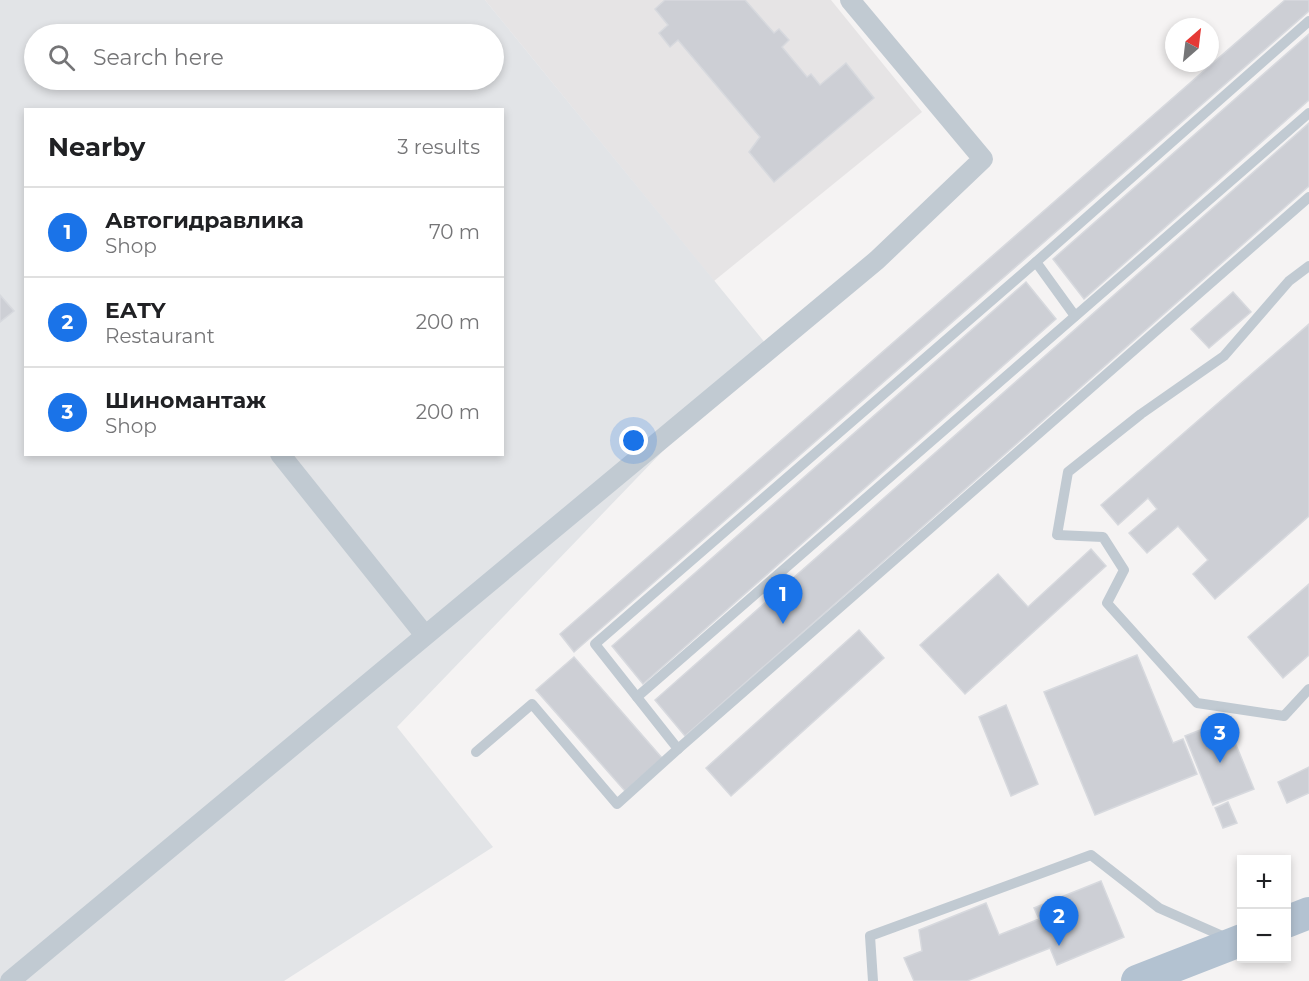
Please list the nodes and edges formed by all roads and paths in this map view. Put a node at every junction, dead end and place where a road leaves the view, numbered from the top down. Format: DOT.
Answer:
graph roads {
  1 [pos="850,0"];
  2 [pos="1309,21"];
  3 [pos="1309,113"];
  4 [pos="1309,196"];
  5 [pos="1036,262"];
  6 [pos="1309,266"];
  7 [pos="1075,316"];
  8 [pos="282,456"];
  9 [pos="420,629"];
  10 [pos="1309,689"];
  11 [pos="637,698"];
  12 [pos="678,749"];
  13 [pos="476,752"];
  14 [pos="1309,913"];
  15 [pos="1291,920"];
  16 [pos="1237,940"];
  17 [pos="1237,942"];
  18 [pos="10,981"];
  19 [pos="873,981"];
  20 [pos="1137,981"];
  1 -- 18 [label="street"];
  2 -- 5 [label="lane"];
  3 -- 7 [label="lane"];
  4 -- 12 [label="lane"];
  5 -- 7 [label="lane"];
  5 -- 11 [label="lane"];
  6 -- 10 [label="lane"];
  7 -- 11 [label="lane"];
  8 -- 9 [label="street"];
  11 -- 12 [label="lane"];
  12 -- 13 [label="lane"];
  14 -- 15 [label="main road"];
  16 -- 19 [label="lane"];
  17 -- 20 [label="main road"];
}
